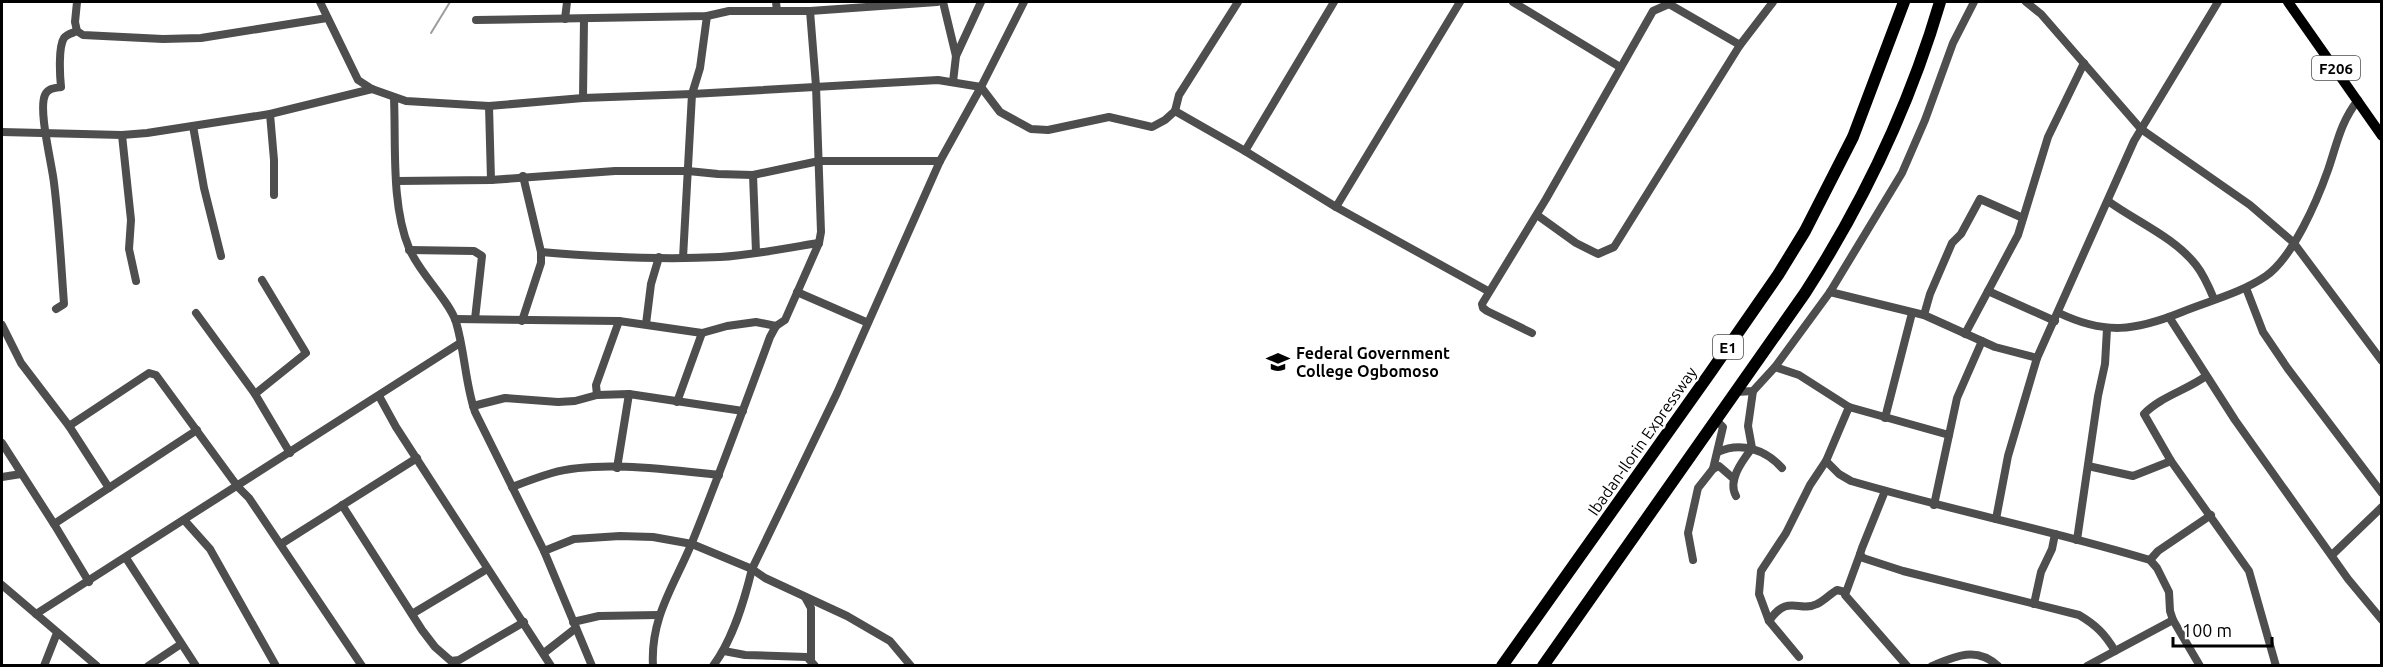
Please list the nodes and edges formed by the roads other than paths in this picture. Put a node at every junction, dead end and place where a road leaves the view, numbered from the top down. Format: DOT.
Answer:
graph roads {
  1 [pos="77,2"];
  2 [pos="320,2"];
  3 [pos="567,2"];
  4 [pos="937,2"];
  5 [pos="944,2"];
  6 [pos="981,2"];
  7 [pos="1023,2"];
  8 [pos="1238,2"];
  9 [pos="1334,2"];
  10 [pos="1461,2"];
  11 [pos="1513,2"];
  12 [pos="1535,2"];
  13 [pos="1773,2"];
  14 [pos="1904,2"];
  15 [pos="1940,2"];
  16 [pos="1974,2"];
  17 [pos="2026,2"];
  18 [pos="2218,2"];
  19 [pos="2289,2"];
  20 [pos="776,6"];
  21 [pos="1529,10"];
  22 [pos="810,11"];
  23 [pos="707,16"];
  24 [pos="327,18"];
  25 [pos="565,19"];
  26 [pos="584,19"];
  27 [pos="476,20"];
  28 [pos="77,30"];
  29 [pos="1740,45"];
  30 [pos="956,56"];
  31 [pos="2084,63"];
  32 [pos="1620,67"];
  33 [pos="954,82"];
  34 [pos="816,86"];
  35 [pos="981,87"];
  36 [pos="372,89"];
  37 [pos="692,94"];
  38 [pos="394,98"];
  39 [pos="583,98"];
  40 [pos="2358,100"];
  41 [pos="489,106"];
  42 [pos="1174,111"];
  43 [pos="270,114"];
  44 [pos="193,126"];
  45 [pos="2141,129"];
  46 [pos="2,132"];
  47 [pos="46,132"];
  48 [pos="123,135"];
  49 [pos="2382,136"];
  50 [pos="1245,151"];
  51 [pos="819,161"];
  52 [pos="940,161"];
  53 [pos="688,171"];
  54 [pos="753,175"];
  55 [pos="522,176"];
  56 [pos="491,180"];
  57 [pos="397,182"];
  58 [pos="274,195"];
  59 [pos="2108,201"];
  60 [pos="1336,207"];
  61 [pos="1537,215"];
  62 [pos="2023,218"];
  63 [pos="2293,242"];
  64 [pos="819,243"];
  65 [pos="410,250"];
  66 [pos="541,252"];
  67 [pos="756,252"];
  68 [pos="221,256"];
  69 [pos="659,257"];
  70 [pos="683,258"];
  71 [pos="262,280"];
  72 [pos="136,281"];
  73 [pos="2246,288"];
  74 [pos="1488,291"];
  75 [pos="1988,291"];
  76 [pos="797,292"];
  77 [pos="1830,292"];
  78 [pos="2214,299"];
  79 [pos="57,309"];
  80 [pos="1912,313"];
  81 [pos="196,314"];
  82 [pos="1924,315"];
  83 [pos="2057,317"];
  84 [pos="2169,317"];
  85 [pos="475,319"];
  86 [pos="455,320"];
  87 [pos="522,321"];
  88 [pos="619,321"];
  89 [pos="866,322"];
  90 [pos="646,324"];
  91 [pos="2,326"];
  92 [pos="776,326"];
  93 [pos="2107,329"];
  94 [pos="702,333"];
  95 [pos="1532,333"];
  96 [pos="1965,334"];
  97 [pos="1982,341"];
  98 [pos="460,343"];
  99 [pos="2037,358"];
  100 [pos="2382,361"];
  101 [pos="1775,368"];
  102 [pos="2206,376"];
  103 [pos="1753,391"];
  104 [pos="1736,392"];
  105 [pos="255,394"];
  106 [pos="629,394"];
  107 [pos="597,395"];
  108 [pos="379,396"];
  109 [pos="677,402"];
  110 [pos="473,406"];
  111 [pos="1850,406"];
  112 [pos="743,411"];
  113 [pos="1885,418"];
  114 [pos="1716,420"];
  115 [pos="69,426"];
  116 [pos="197,430"];
  117 [pos="1949,435"];
  118 [pos="2,443"];
  119 [pos="1752,448"];
  120 [pos="1718,452"];
  121 [pos="290,453"];
  122 [pos="417,458"];
  123 [pos="1826,460"];
  124 [pos="2171,461"];
  125 [pos="2088,466"];
  126 [pos="617,468"];
  127 [pos="1782,468"];
  128 [pos="1713,469"];
  129 [pos="21,474"];
  130 [pos="719,475"];
  131 [pos="2,477"];
  132 [pos="1734,479"];
  133 [pos="238,487"];
  134 [pos="512,487"];
  135 [pos="109,488"];
  136 [pos="1885,491"];
  137 [pos="2382,493"];
  138 [pos="1736,496"];
  139 [pos="1934,505"];
  140 [pos="342,506"];
  141 [pos="2382,507"];
  142 [pos="2211,515"];
  143 [pos="1996,519"];
  144 [pos="185,520"];
  145 [pos="54,524"];
  146 [pos="2055,534"];
  147 [pos="2077,540"];
  148 [pos="281,544"];
  149 [pos="692,544"];
  150 [pos="544,551"];
  151 [pos="1860,554"];
  152 [pos="2332,555"];
  153 [pos="126,558"];
  154 [pos="1693,560"];
  155 [pos="2150,560"];
  156 [pos="487,569"];
  157 [pos="752,569"];
  158 [pos="89,582"];
  159 [pos="2,585"];
  160 [pos="1845,592"];
  161 [pos="805,597"];
  162 [pos="2034,604"];
  163 [pos="36,614"];
  164 [pos="411,614"];
  165 [pos="658,615"];
  166 [pos="2173,620"];
  167 [pos="2382,620"];
  168 [pos="1769,621"];
  169 [pos="524,622"];
  170 [pos="574,625"];
  171 [pos="57,633"];
  172 [pos="182,644"];
  173 [pos="724,651"];
  174 [pos="2115,651"];
  175 [pos="544,653"];
  176 [pos="1799,657"];
  177 [pos="452,663"];
  178 [pos="813,663"];
  179 [pos="44,666"];
  180 [pos="97,666"];
  181 [pos="147,666"];
  182 [pos="196,666"];
  183 [pos="276,666"];
  184 [pos="362,666"];
  185 [pos="551,666"];
  186 [pos="592,666"];
  187 [pos="653,666"];
  188 [pos="712,666"];
  189 [pos="911,666"];
  190 [pos="1502,666"];
  191 [pos="1543,666"];
  192 [pos="1907,666"];
  193 [pos="1932,666"];
  194 [pos="1998,666"];
  195 [pos="2087,666"];
  196 [pos="2200,666"];
  197 [pos="2276,666"];
  1 -- 28 [label="street"];
  2 -- 24 [label="street"];
  3 -- 25 [label="street"];
  4 -- 22 [label="street"];
  5 -- 30 [label="street"];
  6 -- 30 [label="street"];
  7 -- 35 [label="street"];
  8 -- 42 [label="street"];
  9 -- 50 [label="street"];
  10 -- 60 [label="street"];
  11 -- 21 [label="street"];
  12 -- 21 [label="street"];
  13 -- 29 [label="street"];
  14 -- 190 [label="highway, Ibadan-Ilorin Expressway / E1"];
  15 -- 104 [label="highway, E1"];
  16 -- 77 [label="street"];
  17 -- 31 [label="street"];
  18 -- 45 [label="street"];
  19 -- 40 [label="main road, F206"];
  20 -- 22 [label="street"];
  20 -- 23 [label="street"];
  21 -- 32 [label="street"];
  22 -- 34 [label="street"];
  23 -- 26 [label="street"];
  23 -- 37 [label="street"];
  24 -- 28 [label="street"];
  24 -- 36 [label="street"];
  25 -- 26 [label="street"];
  25 -- 27 [label="street"];
  26 -- 39 [label="street"];
  28 -- 47 [label="street"];
  29 -- 32 [label="street"];
  29 -- 61 [label="street"];
  30 -- 33 [label="street"];
  31 -- 45 [label="street"];
  31 -- 62 [label="street"];
  32 -- 61 [label="street"];
  33 -- 34 [label="street"];
  33 -- 35 [label="street"];
  34 -- 37 [label="street"];
  34 -- 51 [label="street"];
  35 -- 42 [label="street"];
  35 -- 52 [label="street"];
  36 -- 38 [label="street"];
  36 -- 43 [label="street"];
  37 -- 39 [label="street"];
  37 -- 53 [label="street"];
  38 -- 41 [label="street"];
  38 -- 57 [label="street"];
  39 -- 41 [label="street"];
  40 -- 49 [label="main road, F206"];
  40 -- 63 [label="street"];
  41 -- 56 [label="street"];
  42 -- 50 [label="street"];
  43 -- 44 [label="street"];
  43 -- 58 [label="street"];
  44 -- 48 [label="street"];
  44 -- 68 [label="street"];
  45 -- 59 [label="street"];
  45 -- 63 [label="street"];
  46 -- 47 [label="street"];
  47 -- 48 [label="street"];
  47 -- 79 [label="street"];
  48 -- 72 [label="street"];
  50 -- 60 [label="street"];
  51 -- 52 [label="street"];
  51 -- 54 [label="street"];
  51 -- 64 [label="street"];
  52 -- 89 [label="street"];
  53 -- 54 [label="street"];
  53 -- 55 [label="street"];
  53 -- 70 [label="street"];
  54 -- 67 [label="street"];
  55 -- 56 [label="street"];
  55 -- 66 [label="street"];
  56 -- 57 [label="street"];
  57 -- 65 [label="street"];
  59 -- 78 [label="street"];
  59 -- 83 [label="street"];
  60 -- 74 [label="street"];
  61 -- 74 [label="street"];
  62 -- 75 [label="street"];
  62 -- 82 [label="street"];
  63 -- 73 [label="street"];
  63 -- 100 [label="street"];
  64 -- 67 [label="street"];
  64 -- 76 [label="street"];
  65 -- 85 [label="street"];
  65 -- 86 [label="street"];
  66 -- 69 [label="street"];
  66 -- 87 [label="street"];
  67 -- 70 [label="street"];
  69 -- 70 [label="street"];
  69 -- 90 [label="street"];
  71 -- 105 [label="street"];
  73 -- 78 [label="street"];
  73 -- 137 [label="street"];
  74 -- 95 [label="street"];
  75 -- 83 [label="street"];
  75 -- 96 [label="street"];
  76 -- 89 [label="street"];
  76 -- 92 [label="street"];
  77 -- 80 [label="street"];
  77 -- 101 [label="street"];
  78 -- 84 [label="street"];
  80 -- 82 [label="street"];
  80 -- 113 [label="street"];
  81 -- 105 [label="street"];
  82 -- 96 [label="street"];
  83 -- 93 [label="street"];
  83 -- 99 [label="street"];
  84 -- 93 [label="street"];
  84 -- 102 [label="street"];
  85 -- 86 [label="street"];
  85 -- 87 [label="street"];
  86 -- 98 [label="street"];
  87 -- 88 [label="street"];
  88 -- 90 [label="street"];
  88 -- 107 [label="street"];
  89 -- 157 [label="street"];
  90 -- 94 [label="street"];
  91 -- 115 [label="street"];
  92 -- 94 [label="street"];
  92 -- 112 [label="street"];
  93 -- 125 [label="street"];
  94 -- 109 [label="street"];
  96 -- 97 [label="street"];
  97 -- 99 [label="street"];
  97 -- 117 [label="street"];
  98 -- 108 [label="street"];
  98 -- 110 [label="street"];
  99 -- 143 [label="street"];
  101 -- 103 [label="street"];
  101 -- 111 [label="street"];
  102 -- 124 [label="street"];
  102 -- 152 [label="street"];
  103 -- 104 [label="street"];
  103 -- 119 [label="street"];
  104 -- 114 [label="highway, E1"];
  105 -- 121 [label="street"];
  106 -- 107 [label="street"];
  106 -- 109 [label="street"];
  106 -- 126 [label="street"];
  107 -- 110 [label="street"];
  108 -- 121 [label="street"];
  108 -- 122 [label="street"];
  109 -- 112 [label="street"];
  110 -- 134 [label="street"];
  111 -- 113 [label="street"];
  111 -- 123 [label="street"];
  112 -- 130 [label="street"];
  113 -- 117 [label="street"];
  114 -- 120 [label="street"];
  114 -- 191 [label="highway, E1"];
  115 -- 116 [label="street"];
  115 -- 135 [label="street"];
  116 -- 133 [label="street"];
  116 -- 135 [label="street"];
  117 -- 139 [label="street"];
  118 -- 129 [label="street"];
  119 -- 120 [label="street"];
  119 -- 127 [label="street"];
  119 -- 132 [label="street"];
  120 -- 128 [label="street"];
  121 -- 133 [label="street"];
  122 -- 140 [label="street"];
  122 -- 156 [label="street"];
  123 -- 136 [label="street"];
  123 -- 168 [label="street"];
  124 -- 125 [label="street"];
  124 -- 142 [label="street"];
  125 -- 147 [label="street"];
  126 -- 130 [label="street"];
  126 -- 134 [label="street"];
  128 -- 132 [label="street"];
  128 -- 154 [label="street"];
  129 -- 131 [label="street"];
  129 -- 145 [label="street"];
  130 -- 149 [label="street"];
  132 -- 138 [label="street"];
  133 -- 144 [label="street"];
  133 -- 148 [label="street"];
  134 -- 150 [label="street"];
  135 -- 145 [label="street"];
  136 -- 139 [label="street"];
  136 -- 151 [label="street"];
  139 -- 143 [label="street"];
  140 -- 148 [label="street"];
  140 -- 164 [label="street"];
  141 -- 152 [label="street"];
  142 -- 155 [label="street"];
  142 -- 197 [label="street"];
  143 -- 146 [label="street"];
  144 -- 153 [label="street"];
  144 -- 183 [label="street"];
  145 -- 158 [label="street"];
  146 -- 147 [label="street"];
  146 -- 162 [label="street"];
  147 -- 155 [label="street"];
  148 -- 184 [label="street"];
  149 -- 150 [label="street"];
  149 -- 157 [label="street"];
  149 -- 165 [label="street"];
  150 -- 170 [label="street"];
  151 -- 160 [label="street"];
  151 -- 162 [label="street"];
  152 -- 167 [label="street"];
  153 -- 158 [label="street"];
  153 -- 172 [label="street"];
  155 -- 166 [label="street"];
  156 -- 164 [label="street"];
  156 -- 169 [label="street"];
  157 -- 161 [label="street"];
  157 -- 173 [label="street"];
  158 -- 163 [label="street"];
  159 -- 163 [label="street"];
  160 -- 168 [label="street"];
  160 -- 192 [label="street"];
  161 -- 178 [label="street"];
  161 -- 189 [label="street"];
  162 -- 174 [label="street"];
  163 -- 171 [label="street"];
  164 -- 177 [label="street"];
  165 -- 170 [label="street"];
  165 -- 187 [label="street"];
  166 -- 174 [label="street"];
  166 -- 196 [label="street"];
  168 -- 176 [label="street"];
  169 -- 175 [label="street"];
  169 -- 177 [label="street"];
  170 -- 175 [label="street"];
  170 -- 186 [label="street"];
  171 -- 179 [label="street"];
  171 -- 180 [label="street"];
  172 -- 181 [label="street"];
  172 -- 182 [label="street"];
  173 -- 178 [label="street"];
  173 -- 188 [label="street"];
  174 -- 195 [label="street"];
  175 -- 185 [label="street"];
  193 -- 194 [label="street"];
}
